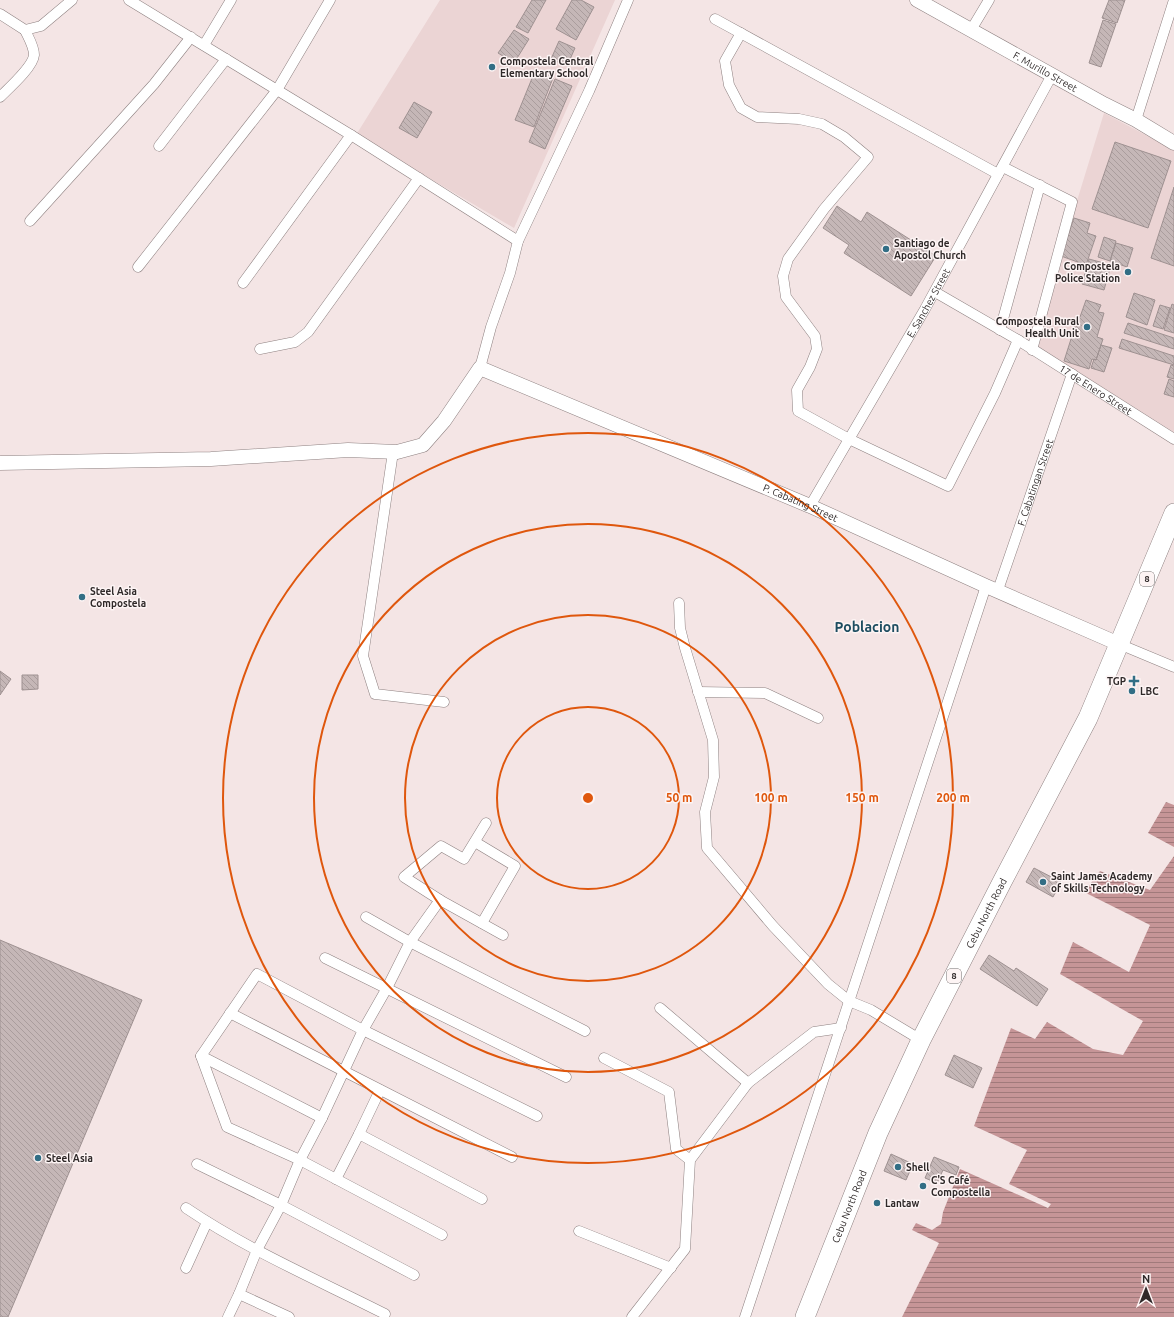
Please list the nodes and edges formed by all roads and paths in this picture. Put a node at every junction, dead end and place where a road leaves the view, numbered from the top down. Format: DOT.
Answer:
graph roads {
  1 [pos="72,0"];
  2 [pos="129,0"];
  3 [pos="231,0"];
  4 [pos="330,0"];
  5 [pos="628,0"];
  6 [pos="917,0"];
  7 [pos="989,0"];
  8 [pos="1174,0"];
  9 [pos="0,14"];
  10 [pos="714,19"];
  11 [pos="25,30"];
  12 [pos="970,30"];
  13 [pos="741,33"];
  14 [pos="191,37"];
  15 [pos="204,45"];
  16 [pos="226,59"];
  17 [pos="1052,75"];
  18 [pos="277,90"];
  19 [pos="0,97"];
  20 [pos="1136,120"];
  21 [pos="351,135"];
  22 [pos="1174,143"];
  23 [pos="159,146"];
  24 [pos="1000,170"];
  25 [pos="419,178"];
  26 [pos="1040,185"];
  27 [pos="30,221"];
  28 [pos="518,241"];
  29 [pos="138,267"];
  30 [pos="243,283"];
  31 [pos="934,292"];
  32 [pos="1000,330"];
  33 [pos="1018,340"];
  34 [pos="260,349"];
  35 [pos="1032,350"];
  36 [pos="480,368"];
  37 [pos="1072,374"];
  38 [pos="849,439"];
  39 [pos="1174,439"];
  40 [pos="393,452"];
  41 [pos="0,463"];
  42 [pos="810,506"];
  43 [pos="1174,513"];
  44 [pos="992,588"];
  45 [pos="679,603"];
  46 [pos="1119,644"];
  47 [pos="1174,667"];
  48 [pos="698,692"];
  49 [pos="444,702"];
  50 [pos="818,718"];
  51 [pos="486,823"];
  52 [pos="475,842"];
  53 [pos="440,900"];
  54 [pos="366,917"];
  55 [pos="482,923"];
  56 [pos="503,935"];
  57 [pos="410,942"];
  58 [pos="325,958"];
  59 [pos="388,988"];
  60 [pos="849,1002"];
  61 [pos="660,1008"];
  62 [pos="230,1013"];
  63 [pos="840,1028"];
  64 [pos="363,1030"];
  65 [pos="585,1031"];
  66 [pos="921,1040"];
  67 [pos="202,1056"];
  68 [pos="604,1058"];
  69 [pos="343,1071"];
  70 [pos="566,1077"];
  71 [pos="748,1083"];
  72 [pos="380,1090"];
  73 [pos="537,1116"];
  74 [pos="322,1118"];
  75 [pos="360,1134"];
  76 [pos="512,1158"];
  77 [pos="300,1160"];
  78 [pos="690,1160"];
  79 [pos="197,1164"];
  80 [pos="336,1180"];
  81 [pos="482,1200"];
  82 [pos="281,1205"];
  83 [pos="186,1208"];
  84 [pos="207,1222"];
  85 [pos="579,1231"];
  86 [pos="442,1235"];
  87 [pos="257,1250"];
  88 [pos="186,1268"];
  89 [pos="671,1268"];
  90 [pos="414,1275"];
  91 [pos="240,1294"];
  92 [pos="385,1314"];
  93 [pos="228,1317"];
  94 [pos="289,1317"];
  95 [pos="632,1317"];
  96 [pos="745,1317"];
  97 [pos="805,1317"];
  1 -- 11 [label="street"];
  2 -- 14 [label="street"];
  3 -- 15 [label="street"];
  4 -- 18 [label="street"];
  5 -- 28 [label="street"];
  6 -- 12 [label="street, F. Murillo Street"];
  7 -- 12 [label="street"];
  8 -- 20 [label="street"];
  9 -- 11 [label="street"];
  10 -- 13 [label="street"];
  11 -- 19 [label="street"];
  12 -- 17 [label="street, F. Murillo Street"];
  13 -- 24 [label="street"];
  13 -- 38 [label="street"];
  14 -- 15 [label="street"];
  14 -- 27 [label="street"];
  15 -- 16 [label="street"];
  16 -- 18 [label="street"];
  16 -- 23 [label="street"];
  17 -- 20 [label="street, F. Murillo Street"];
  17 -- 24 [label="street, E. Sanchez Street"];
  18 -- 21 [label="street"];
  18 -- 29 [label="street"];
  20 -- 22 [label="street, F. Murillo Street"];
  21 -- 25 [label="street"];
  21 -- 30 [label="street"];
  24 -- 26 [label="street"];
  24 -- 31 [label="street, E. Sanchez Street"];
  25 -- 28 [label="street"];
  25 -- 34 [label="street"];
  26 -- 32 [label="street"];
  26 -- 35 [label="street"];
  28 -- 36 [label="street"];
  31 -- 32 [label="street, 17 de Enero Street"];
  31 -- 38 [label="street, E. Sanchez Street"];
  32 -- 33 [label="street, 17 de Enero Street"];
  33 -- 35 [label="street, 17 de Enero Street"];
  33 -- 38 [label="street"];
  35 -- 37 [label="street, 17 de Enero Street"];
  36 -- 40 [label="street"];
  36 -- 42 [label="street, P. Cabating Street"];
  37 -- 39 [label="street, 17 de Enero Street"];
  37 -- 44 [label="street, F. Cabatingan Street"];
  38 -- 42 [label="street, E. Sanchez Street"];
  40 -- 41 [label="street"];
  40 -- 49 [label="street"];
  42 -- 44 [label="street, P. Cabating Street"];
  43 -- 46 [label="highway, Cebu North Road / 8"];
  44 -- 46 [label="street, P. Cabating Street"];
  44 -- 60 [label="street, F. Cabatingan Street"];
  45 -- 48 [label="street"];
  46 -- 47 [label="street"];
  46 -- 66 [label="highway, Cebu North Road / 8"];
  48 -- 50 [label="street"];
  48 -- 60 [label="street"];
  51 -- 52 [label="street"];
  52 -- 53 [label="street"];
  52 -- 55 [label="street"];
  53 -- 55 [label="street"];
  53 -- 57 [label="street"];
  54 -- 57 [label="street"];
  55 -- 56 [label="street"];
  57 -- 59 [label="street"];
  57 -- 65 [label="street"];
  58 -- 59 [label="street"];
  59 -- 64 [label="street"];
  59 -- 70 [label="street"];
  60 -- 63 [label="street, F. Cabatingan Street"];
  60 -- 66 [label="street"];
  61 -- 71 [label="street"];
  62 -- 64 [label="street"];
  62 -- 67 [label="street"];
  62 -- 69 [label="street"];
  63 -- 71 [label="street"];
  63 -- 96 [label="street, F. Cabatingan Street"];
  64 -- 69 [label="street"];
  64 -- 73 [label="street"];
  66 -- 97 [label="highway, Cebu North Road / 8"];
  67 -- 74 [label="street"];
  67 -- 77 [label="street"];
  68 -- 78 [label="street"];
  69 -- 72 [label="street"];
  69 -- 74 [label="street"];
  71 -- 78 [label="street"];
  72 -- 75 [label="street"];
  72 -- 76 [label="street"];
  74 -- 77 [label="street"];
  75 -- 80 [label="street"];
  75 -- 81 [label="street"];
  77 -- 80 [label="street"];
  77 -- 82 [label="street"];
  78 -- 89 [label="street"];
  79 -- 82 [label="street"];
  80 -- 86 [label="street"];
  82 -- 87 [label="street"];
  82 -- 90 [label="street"];
  83 -- 84 [label="street"];
  84 -- 87 [label="street"];
  84 -- 88 [label="street"];
  85 -- 89 [label="street"];
  87 -- 91 [label="street"];
  87 -- 92 [label="street"];
  89 -- 95 [label="street"];
  91 -- 93 [label="street"];
  91 -- 94 [label="street"];
}
